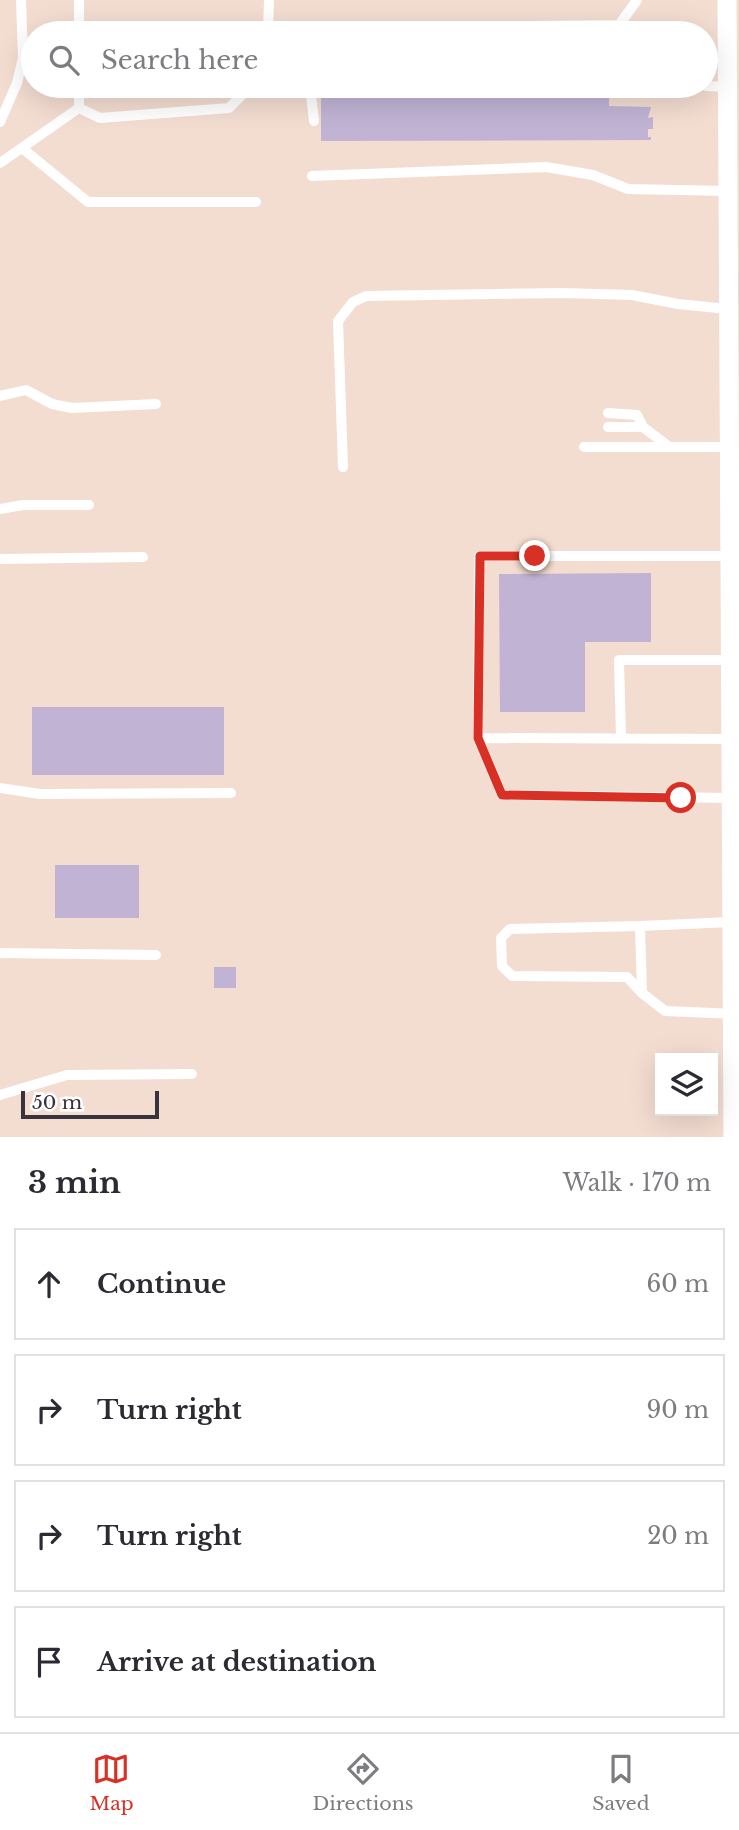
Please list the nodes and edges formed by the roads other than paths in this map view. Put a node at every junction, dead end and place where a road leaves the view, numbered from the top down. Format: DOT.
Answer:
graph roads {
  1 [pos="20,0"];
  2 [pos="79,0"];
  3 [pos="269,0"];
  4 [pos="637,0"];
  5 [pos="727,0"];
  6 [pos="21,21"];
  7 [pos="79,21"];
  8 [pos="268,21"];
  9 [pos="622,21"];
  10 [pos="21,66"];
  11 [pos="718,87"];
  12 [pos="728,87"];
  13 [pos="79,98"];
  14 [pos="239,98"];
  15 [pos="311,98"];
  16 [pos="79,108"];
  17 [pos="314,121"];
  18 [pos="0,122"];
  19 [pos="733,145"];
  20 [pos="22,148"];
  21 [pos="0,163"];
  22 [pos="312,176"];
  23 [pos="728,191"];
  24 [pos="256,202"];
  25 [pos="734,255"];
  26 [pos="728,309"];
  27 [pos="734,359"];
  28 [pos="0,396"];
  29 [pos="156,404"];
  30 [pos="608,413"];
  31 [pos="608,427"];
  32 [pos="643,428"];
  33 [pos="584,447"];
  34 [pos="668,447"];
  35 [pos="733,459"];
  36 [pos="343,467"];
  37 [pos="89,505"];
  38 [pos="0,509"];
  39 [pos="143,557"];
  40 [pos="0,559"];
  41 [pos="733,565"];
  42 [pos="735,660"];
  43 [pos="621,737"];
  44 [pos="478,738"];
  45 [pos="731,739"];
  46 [pos="0,788"];
  47 [pos="231,793"];
  48 [pos="732,799"];
  49 [pos="735,828"];
  50 [pos="732,922"];
  51 [pos="640,926"];
  52 [pos="0,953"];
  53 [pos="156,955"];
  54 [pos="642,993"];
  55 [pos="736,1014"];
  56 [pos="192,1074"];
  57 [pos="0,1095"];
  58 [pos="733,1137"];
  1 -- 6 [label="lane"];
  2 -- 7 [label="lane"];
  3 -- 8 [label="lane"];
  4 -- 9 [label="lane"];
  5 -- 12 [label="street"];
  10 -- 18 [label="lane"];
  11 -- 12 [label="lane"];
  12 -- 19 [label="street"];
  13 -- 16 [label="lane"];
  14 -- 16 [label="lane"];
  15 -- 17 [label="lane"];
  16 -- 20 [label="lane"];
  19 -- 23 [label="street"];
  20 -- 21 [label="lane"];
  20 -- 24 [label="lane"];
  22 -- 23 [label="lane"];
  23 -- 25 [label="street"];
  25 -- 26 [label="street"];
  26 -- 27 [label="street"];
  26 -- 36 [label="lane"];
  27 -- 35 [label="street"];
  28 -- 29 [label="lane"];
  30 -- 32 [label="lane"];
  31 -- 32 [label="lane"];
  32 -- 34 [label="lane"];
  33 -- 34 [label="lane"];
  34 -- 35 [label="lane"];
  35 -- 41 [label="street"];
  37 -- 38 [label="lane"];
  39 -- 40 [label="lane"];
  41 -- 42 [label="street"];
  41 -- 44 [label="lane"];
  42 -- 43 [label="lane"];
  42 -- 45 [label="street"];
  43 -- 44 [label="lane"];
  43 -- 45 [label="lane"];
  44 -- 48 [label="lane"];
  45 -- 48 [label="street"];
  46 -- 47 [label="lane"];
  48 -- 49 [label="street"];
  49 -- 50 [label="street"];
  50 -- 51 [label="lane"];
  50 -- 55 [label="street"];
  51 -- 54 [label="lane"];
  51 -- 54 [label="lane"];
  52 -- 53 [label="lane"];
  54 -- 55 [label="lane"];
  55 -- 58 [label="street"];
  56 -- 57 [label="lane"];
}
